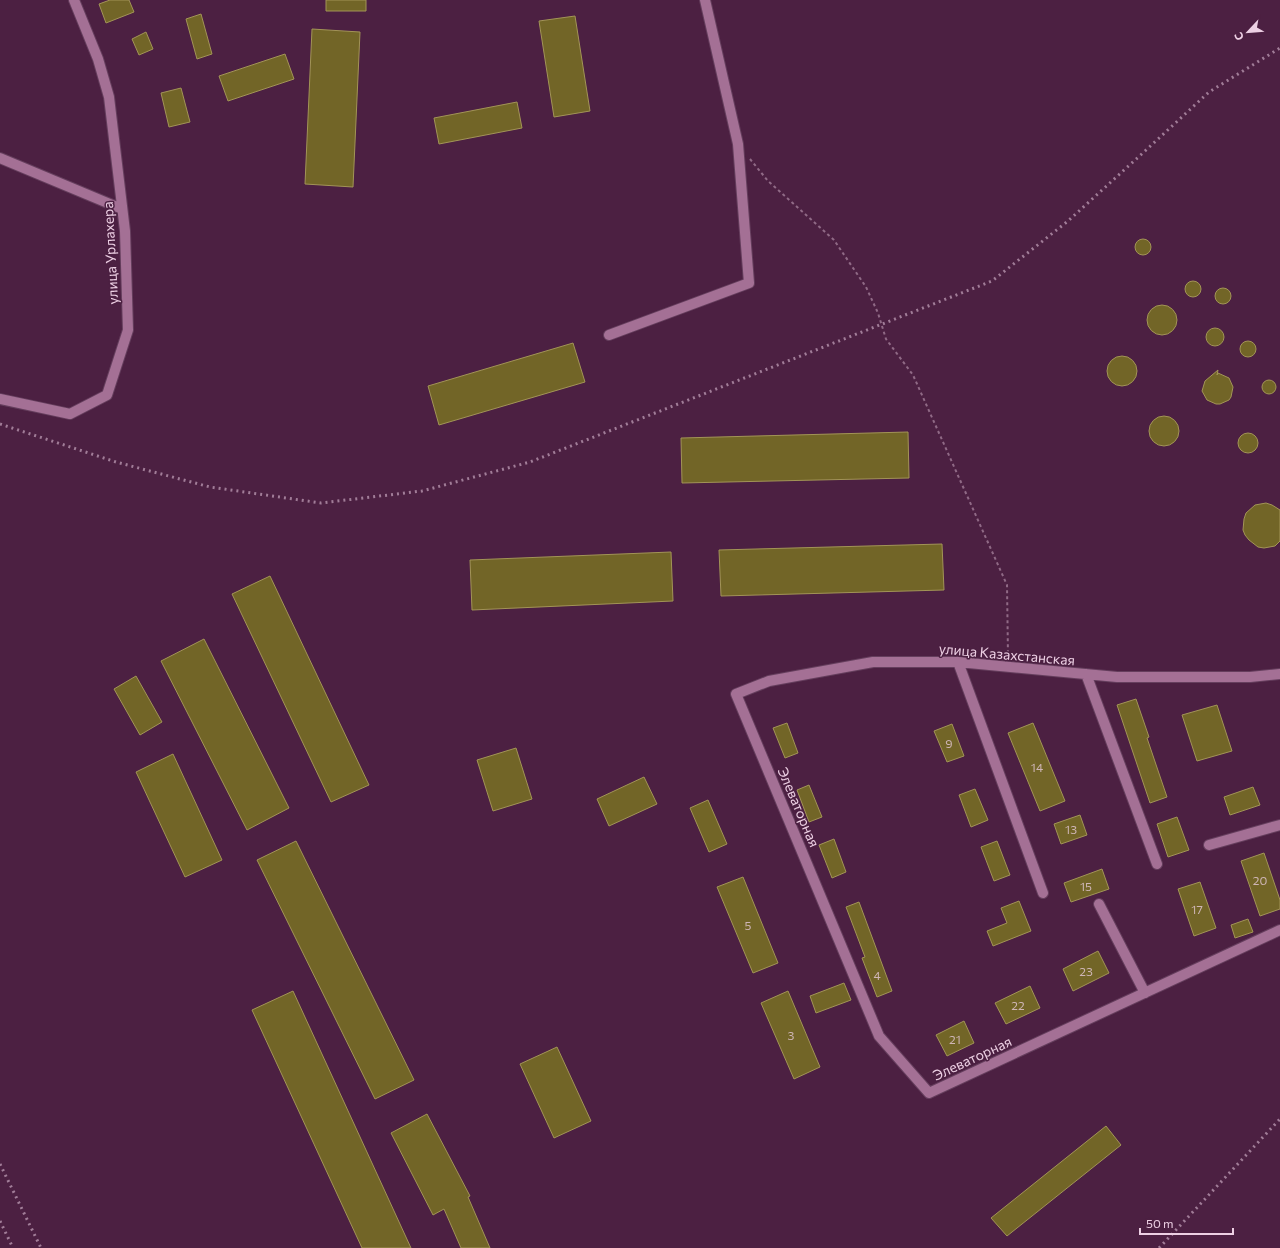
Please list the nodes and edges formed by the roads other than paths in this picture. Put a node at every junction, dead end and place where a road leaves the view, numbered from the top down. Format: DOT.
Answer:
graph roads {
  1 [pos="74,0"];
  2 [pos="705,0"];
  3 [pos="0,158"];
  4 [pos="122,209"];
  5 [pos="609,335"];
  6 [pos="0,399"];
  7 [pos="958,662"];
  8 [pos="1086,674"];
  9 [pos="1280,674"];
  10 [pos="736,694"];
  11 [pos="1280,825"];
  12 [pos="1209,845"];
  13 [pos="1158,864"];
  14 [pos="1043,893"];
  15 [pos="1100,904"];
  16 [pos="1280,930"];
  17 [pos="1145,994"];
  1 -- 4 [label="street, улица Урлахера"];
  2 -- 5 [label="street"];
  3 -- 4 [label="street"];
  4 -- 6 [label="street, улица Урлахера"];
  7 -- 8 [label="street, улица Казахстанская"];
  7 -- 10 [label="street, улица Казахстанская"];
  7 -- 14 [label="street"];
  8 -- 9 [label="street, улица Казахстанская"];
  8 -- 13 [label="street"];
  10 -- 17 [label="street, Элеваторная"];
  11 -- 12 [label="street"];
  15 -- 17 [label="street"];
  16 -- 17 [label="street, Элеваторная"];
}
